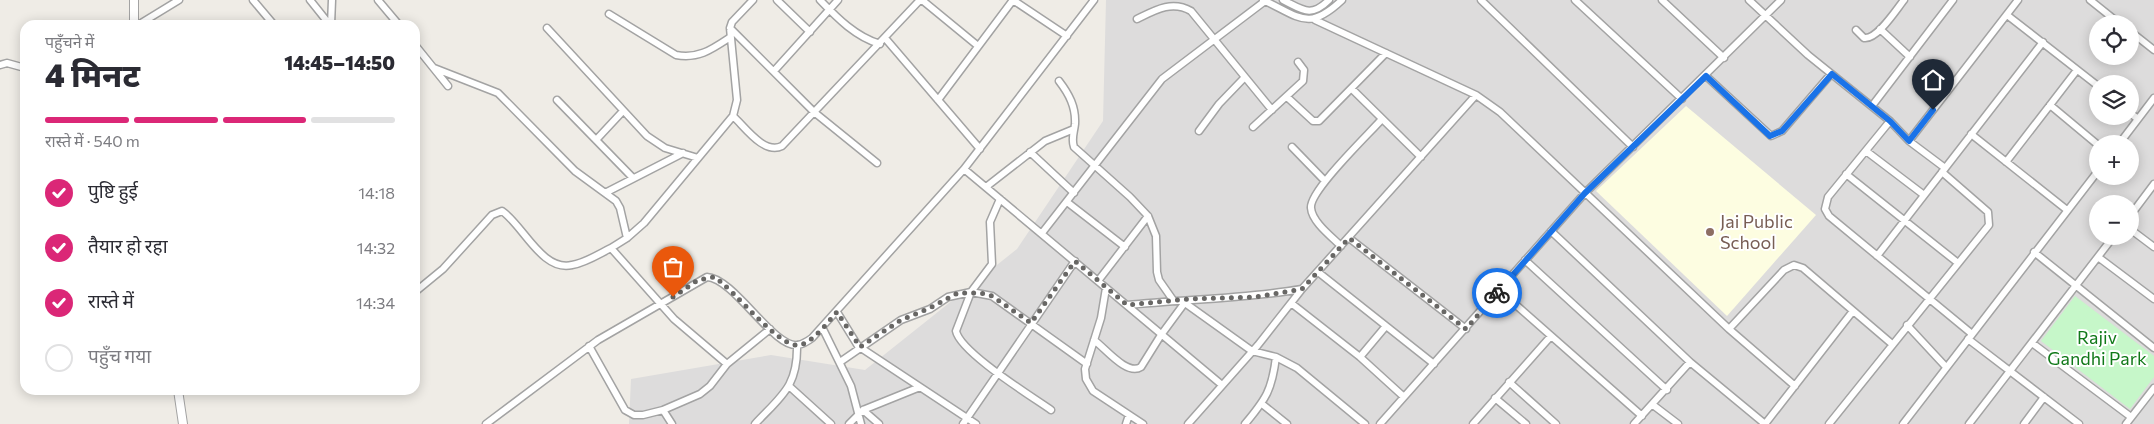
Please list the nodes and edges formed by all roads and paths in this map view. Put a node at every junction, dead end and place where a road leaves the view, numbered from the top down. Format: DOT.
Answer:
graph roads {
  1 [pos="134,0"];
  2 [pos="179,0"];
  3 [pos="253,0"];
  4 [pos="310,0"];
  5 [pos="332,0"];
  6 [pos="378,0"];
  7 [pos="753,0"];
  8 [pos="777,0"];
  9 [pos="820,0"];
  10 [pos="838,0"];
  11 [pos="921,0"];
  12 [pos="1013,0"];
  13 [pos="1094,0"];
  14 [pos="1264,0"];
  15 [pos="1283,0"];
  16 [pos="1329,0"];
  17 [pos="1342,0"];
  18 [pos="1481,0"];
  19 [pos="1575,0"];
  20 [pos="1662,0"];
  21 [pos="1749,0"];
  22 [pos="1781,0"];
  23 [pos="1904,0"];
  24 [pos="1953,0"];
  25 [pos="2018,0"];
  26 [pos="2090,0"];
  27 [pos="829,9"];
  28 [pos="609,14"];
  29 [pos="1766,15"];
  30 [pos="2006,15"];
  31 [pos="2109,15"];
  32 [pos="1137,19"];
  33 [pos="134,20"];
  34 [pos="146,20"];
  35 [pos="270,20"];
  36 [pos="327,20"];
  37 [pos="331,20"];
  38 [pos="395,20"];
  39 [pos="1315,20"];
  40 [pos="547,28"];
  41 [pos="730,28"];
  42 [pos="1880,29"];
  43 [pos="1856,30"];
  44 [pos="810,32"];
  45 [pos="1068,36"];
  46 [pos="729,38"];
  47 [pos="885,38"];
  48 [pos="2139,38"];
  49 [pos="1214,41"];
  50 [pos="2043,42"];
  51 [pos="880,44"];
  52 [pos="978,46"];
  53 [pos="2154,50"];
  54 [pos="420,51"];
  55 [pos="1386,53"];
  56 [pos="1910,57"];
  57 [pos="1724,58"];
  58 [pos="1298,62"];
  59 [pos="0,65"];
  60 [pos="20,67"];
  61 [pos="434,68"];
  62 [pos="2077,70"];
  63 [pos="774,72"];
  64 [pos="1832,74"];
  65 [pos="1706,76"];
  66 [pos="1245,77"];
  67 [pos="2089,79"];
  68 [pos="1058,81"];
  69 [pos="448,86"];
  70 [pos="1352,89"];
  71 [pos="1476,95"];
  72 [pos="1287,97"];
  73 [pos="2154,98"];
  74 [pos="1682,99"];
  75 [pos="557,100"];
  76 [pos="938,100"];
  77 [pos="2050,105"];
  78 [pos="1872,106"];
  79 [pos="1272,110"];
  80 [pos="624,111"];
  81 [pos="814,112"];
  82 [pos="733,116"];
  83 [pos="2139,118"];
  84 [pos="1382,119"];
  85 [pos="1890,121"];
  86 [pos="2133,125"];
  87 [pos="1253,127"];
  88 [pos="1074,129"];
  89 [pos="1199,131"];
  90 [pos="1971,134"];
  91 [pos="2126,135"];
  92 [pos="2089,138"];
  93 [pos="596,140"];
  94 [pos="1909,141"];
  95 [pos="1292,147"];
  96 [pos="1633,147"];
  97 [pos="980,149"];
  98 [pos="1866,150"];
  99 [pos="1030,152"];
  100 [pos="683,153"];
  101 [pos="1421,157"];
  102 [pos="698,158"];
  103 [pos="2006,162"];
  104 [pos="877,163"];
  105 [pos="1095,167"];
  106 [pos="964,169"];
  107 [pos="1944,170"];
  108 [pos="1846,174"];
  109 [pos="633,178"];
  110 [pos="1325,181"];
  111 [pos="2089,182"];
  112 [pos="2154,184"];
  113 [pos="986,187"];
  114 [pos="605,192"];
  115 [pos="1074,193"];
  116 [pos="1585,193"];
  117 [pos="1924,195"];
  118 [pos="1000,199"];
  119 [pos="1067,202"];
  120 [pos="2139,204"];
  121 [pos="2067,210"];
  122 [pos="1148,216"];
  123 [pos="1904,221"];
  124 [pos="1551,231"];
  125 [pos="1042,233"];
  126 [pos="2139,235"];
  127 [pos="627,238"];
  128 [pos="1349,238"];
  129 [pos="2107,245"];
  130 [pos="1341,246"];
  131 [pos="2154,246"];
  132 [pos="1125,247"];
  133 [pos="611,248"];
  134 [pos="2034,252"];
  135 [pos="1877,256"];
  136 [pos="2098,257"];
  137 [pos="1525,260"];
  138 [pos="1075,261"];
  139 [pos="1958,263"];
  140 [pos="1318,272"];
  141 [pos="1098,281"];
  142 [pos="420,287"];
  143 [pos="2075,287"];
  144 [pos="1106,288"];
  145 [pos="1302,289"];
  146 [pos="1499,290"];
  147 [pos="971,292"];
  148 [pos="2154,298"];
  149 [pos="1929,299"];
  150 [pos="1173,300"];
  151 [pos="1186,301"];
  152 [pos="1291,303"];
  153 [pos="1127,305"];
  154 [pos="660,306"];
  155 [pos="1853,311"];
  156 [pos="837,312"];
  157 [pos="1031,323"];
  158 [pos="1907,325"];
  159 [pos="1386,326"];
  160 [pos="822,328"];
  161 [pos="770,329"];
  162 [pos="1466,329"];
  163 [pos="1729,330"];
  164 [pos="1161,335"];
  165 [pos="1551,336"];
  166 [pos="1970,337"];
  167 [pos="1094,340"];
  168 [pos="2032,343"];
  169 [pos="1892,344"];
  170 [pos="589,346"];
  171 [pos="798,346"];
  172 [pos="860,347"];
  173 [pos="2154,348"];
  174 [pos="1252,351"];
  175 [pos="1276,357"];
  176 [pos="1360,357"];
  177 [pos="840,362"];
  178 [pos="1690,362"];
  179 [pos="726,364"];
  180 [pos="1087,364"];
  181 [pos="1434,364"];
  182 [pos="1946,367"];
  183 [pos="998,372"];
  184 [pos="2010,372"];
  185 [pos="1509,382"];
  186 [pos="1222,385"];
  187 [pos="789,386"];
  188 [pos="1795,386"];
  189 [pos="920,387"];
  190 [pos="2154,388"];
  191 [pos="1667,390"];
  192 [pos="179,395"];
  193 [pos="1404,397"];
  194 [pos="2044,397"];
  195 [pos="1495,398"];
  196 [pos="1262,404"];
  197 [pos="1653,405"];
  198 [pos="663,410"];
  199 [pos="1051,410"];
  200 [pos="861,412"];
  201 [pos="1129,415"];
  202 [pos="1642,416"];
  203 [pos="2131,417"];
  204 [pos="965,421"];
  205 [pos="182,424"];
  206 [pos="486,424"];
  207 [pos="672,424"];
  208 [pos="755,424"];
  209 [pos="830,424"];
  210 [pos="850,424"];
  211 [pos="861,424"];
  212 [pos="879,424"];
  213 [pos="976,424"];
  214 [pos="1126,424"];
  215 [pos="1143,424"];
  216 [pos="1188,424"];
  217 [pos="1245,424"];
  218 [pos="1287,424"];
  219 [pos="1365,424"];
  220 [pos="1380,424"];
  221 [pos="1472,424"];
  222 [pos="1526,424"];
  223 [pos="1556,424"];
  224 [pos="1634,424"];
  225 [pos="1678,424"];
  226 [pos="1765,424"];
  227 [pos="1829,424"];
  228 [pos="1903,424"];
  229 [pos="1968,424"];
  230 [pos="2024,424"];
  231 [pos="2079,424"];
  232 [pos="2126,424"];
  1 -- 33 [label="street"];
  2 -- 34 [label="street"];
  3 -- 35 [label="street"];
  4 -- 36 [label="street"];
  5 -- 37 [label="street"];
  6 -- 38 [label="street"];
  7 -- 41 [label="street"];
  8 -- 44 [label="street"];
  9 -- 27 [label="street"];
  10 -- 27 [label="street"];
  11 -- 47 [label="street"];
  11 -- 52 [label="street"];
  12 -- 45 [label="street"];
  12 -- 52 [label="street"];
  13 -- 45 [label="street"];
  14 -- 39 [label="street"];
  14 -- 49 [label="street"];
  15 -- 16 [label="street"];
  17 -- 39 [label="street"];
  18 -- 96 [label="street"];
  19 -- 74 [label="street"];
  20 -- 57 [label="street"];
  21 -- 29 [label="street"];
  22 -- 29 [label="street"];
  23 -- 42 [label="street"];
  24 -- 56 [label="street"];
  25 -- 30 [label="street"];
  26 -- 31 [label="street"];
  27 -- 44 [label="street"];
  27 -- 51 [label="street"];
  28 -- 46 [label="street"];
  29 -- 57 [label="street"];
  29 -- 64 [label="street"];
  30 -- 50 [label="street"];
  30 -- 94 [label="street"];
  32 -- 49 [label="street"];
  39 -- 55 [label="street"];
  40 -- 80 [label="street"];
  41 -- 46 [label="street"];
  41 -- 63 [label="street"];
  42 -- 43 [label="street"];
  42 -- 56 [label="street"];
  44 -- 63 [label="street"];
  45 -- 97 [label="street"];
  46 -- 82 [label="street"];
  47 -- 51 [label="street"];
  47 -- 76 [label="street"];
  48 -- 53 [label="street"];
  49 -- 66 [label="street"];
  49 -- 105 [label="street"];
  50 -- 62 [label="street"];
  50 -- 90 [label="street"];
  51 -- 81 [label="street"];
  52 -- 76 [label="street"];
  54 -- 61 [label="street"];
  55 -- 70 [label="street"];
  55 -- 71 [label="street"];
  56 -- 78 [label="street"];
  57 -- 65 [label="street"];
  58 -- 72 [label="street"];
  59 -- 60 [label="street"];
  61 -- 69 [label="street"];
  61 -- 114 [label="street"];
  62 -- 67 [label="street"];
  62 -- 77 [label="street"];
  63 -- 81 [label="street"];
  64 -- 65 [label="street"];
  64 -- 78 [label="street"];
  65 -- 74 [label="street"];
  66 -- 79 [label="street"];
  66 -- 89 [label="street"];
  68 -- 88 [label="street"];
  70 -- 72 [label="street"];
  70 -- 84 [label="street"];
  71 -- 101 [label="street"];
  71 -- 116 [label="street"];
  72 -- 79 [label="street"];
  73 -- 83 [label="street"];
  74 -- 96 [label="street"];
  75 -- 93 [label="street"];
  76 -- 97 [label="street"];
  77 -- 92 [label="street"];
  77 -- 103 [label="street"];
  78 -- 85 [label="street"];
  79 -- 87 [label="street"];
  80 -- 93 [label="street"];
  80 -- 100 [label="street"];
  81 -- 82 [label="street"];
  81 -- 104 [label="street"];
  82 -- 102 [label="street"];
  84 -- 101 [label="street"];
  84 -- 110 [label="street"];
  85 -- 94 [label="street"];
  85 -- 98 [label="street"];
  86 -- 91 [label="street"];
  88 -- 99 [label="street"];
  88 -- 105 [label="street"];
  90 -- 103 [label="street"];
  90 -- 107 [label="street"];
  93 -- 109 [label="street"];
  94 -- 107 [label="street"];
  95 -- 110 [label="street"];
  96 -- 116 [label="street"];
  97 -- 106 [label="street"];
  98 -- 108 [label="street"];
  98 -- 117 [label="street"];
  99 -- 113 [label="street"];
  99 -- 115 [label="street"];
  100 -- 102 [label="street"];
  100 -- 109 [label="street"];
  101 -- 128 [label="street"];
  102 -- 127 [label="street"];
  103 -- 121 [label="street"];
  105 -- 115 [label="street"];
  105 -- 122 [label="street"];
  106 -- 113 [label="street"];
  106 -- 156 [label="street"];
  107 -- 117 [label="street"];
  107 -- 139 [label="street"];
  108 -- 123 [label="street"];
  108 -- 135 [label="street"];
  109 -- 114 [label="street"];
  110 -- 130 [label="street"];
  111 -- 121 [label="street"];
  112 -- 120 [label="street"];
  113 -- 118 [label="street"];
  114 -- 127 [label="street"];
  115 -- 119 [label="street"];
  116 -- 124 [label="street"];
  116 -- 163 [label="street"];
  117 -- 123 [label="street"];
  118 -- 125 [label="street"];
  118 -- 147 [label="street"];
  119 -- 125 [label="street"];
  119 -- 132 [label="street"];
  121 -- 134 [label="street"];
  122 -- 132 [label="street"];
  122 -- 150 [label="street"];
  123 -- 135 [label="street"];
  123 -- 139 [label="street"];
  124 -- 137 [label="street"];
  124 -- 178 [label="street"];
  125 -- 138 [label="street"];
  126 -- 131 [label="street"];
  127 -- 133 [label="street"];
  128 -- 130 [label="street"];
  128 -- 162 [label="street"];
  129 -- 136 [label="street"];
  130 -- 140 [label="street"];
  132 -- 141 [label="street"];
  133 -- 142 [label="street"];
  133 -- 154 [label="street"];
  134 -- 143 [label="street"];
  134 -- 166 [label="street"];
  135 -- 149 [label="street"];
  136 -- 143 [label="street"];
  136 -- 148 [label="street"];
  137 -- 146 [label="street"];
  137 -- 191 [label="street"];
  138 -- 141 [label="street"];
  138 -- 157 [label="street"];
  139 -- 149 [label="street"];
  140 -- 145 [label="street"];
  140 -- 159 [label="street"];
  141 -- 144 [label="street"];
  143 -- 168 [label="street"];
  143 -- 173 [label="street"];
  144 -- 153 [label="street"];
  144 -- 167 [label="street"];
  145 -- 151 [label="street"];
  145 -- 152 [label="street"];
  146 -- 162 [label="street"];
  146 -- 165 [label="street"];
  147 -- 157 [label="street"];
  147 -- 172 [label="street"];
  147 -- 183 [label="street"];
  149 -- 158 [label="street"];
  149 -- 166 [label="street"];
  150 -- 151 [label="street"];
  150 -- 153 [label="street"];
  151 -- 164 [label="street"];
  151 -- 174 [label="street"];
  152 -- 174 [label="street"];
  152 -- 176 [label="street"];
  153 -- 164 [label="street"];
  154 -- 161 [label="street"];
  154 -- 170 [label="street"];
  154 -- 179 [label="street"];
  155 -- 163 [label="street"];
  155 -- 169 [label="street"];
  155 -- 188 [label="street"];
  156 -- 160 [label="street"];
  156 -- 172 [label="street"];
  157 -- 180 [label="street"];
  157 -- 183 [label="street"];
  158 -- 169 [label="street"];
  158 -- 182 [label="street"];
  159 -- 176 [label="street"];
  159 -- 181 [label="street"];
  160 -- 171 [label="street"];
  160 -- 177 [label="street"];
  161 -- 171 [label="street"];
  161 -- 179 [label="street"];
  162 -- 181 [label="street"];
  163 -- 188 [label="street"];
  164 -- 167 [label="street"];
  164 -- 186 [label="street"];
  165 -- 185 [label="street"];
  165 -- 202 [label="street"];
  166 -- 182 [label="street"];
  166 -- 184 [label="street"];
  167 -- 180 [label="street"];
  168 -- 184 [label="street"];
  168 -- 203 [label="street"];
  169 -- 227 [label="street"];
  170 -- 198 [label="street"];
  170 -- 206 [label="street"];
  171 -- 187 [label="street"];
  172 -- 177 [label="street"];
  172 -- 189 [label="street"];
  174 -- 175 [label="street"];
  174 -- 186 [label="street"];
  175 -- 196 [label="street"];
  175 -- 219 [label="street"];
  176 -- 193 [label="street"];
  177 -- 200 [label="street"];
  178 -- 191 [label="street"];
  178 -- 226 [label="street"];
  179 -- 198 [label="street"];
  180 -- 201 [label="street"];
  181 -- 193 [label="street"];
  182 -- 228 [label="street"];
  183 -- 199 [label="street"];
  183 -- 204 [label="street"];
  184 -- 194 [label="street"];
  184 -- 229 [label="street"];
  185 -- 195 [label="street"];
  185 -- 223 [label="street"];
  186 -- 216 [label="street"];
  187 -- 208 [label="street"];
  187 -- 209 [label="street"];
  188 -- 226 [label="street"];
  189 -- 200 [label="street"];
  189 -- 204 [label="street"];
  190 -- 203 [label="street"];
  191 -- 197 [label="street"];
  192 -- 205 [label="street"];
  193 -- 220 [label="street"];
  194 -- 230 [label="street"];
  194 -- 231 [label="street"];
  195 -- 221 [label="street"];
  195 -- 222 [label="street"];
  196 -- 217 [label="street"];
  196 -- 218 [label="street"];
  197 -- 202 [label="street"];
  197 -- 225 [label="street"];
  198 -- 207 [label="street"];
  200 -- 210 [label="street"];
  200 -- 211 [label="street"];
  200 -- 212 [label="street"];
  201 -- 214 [label="street"];
  201 -- 215 [label="street"];
  202 -- 224 [label="street"];
  203 -- 232 [label="street"];
  204 -- 213 [label="street"];
}
